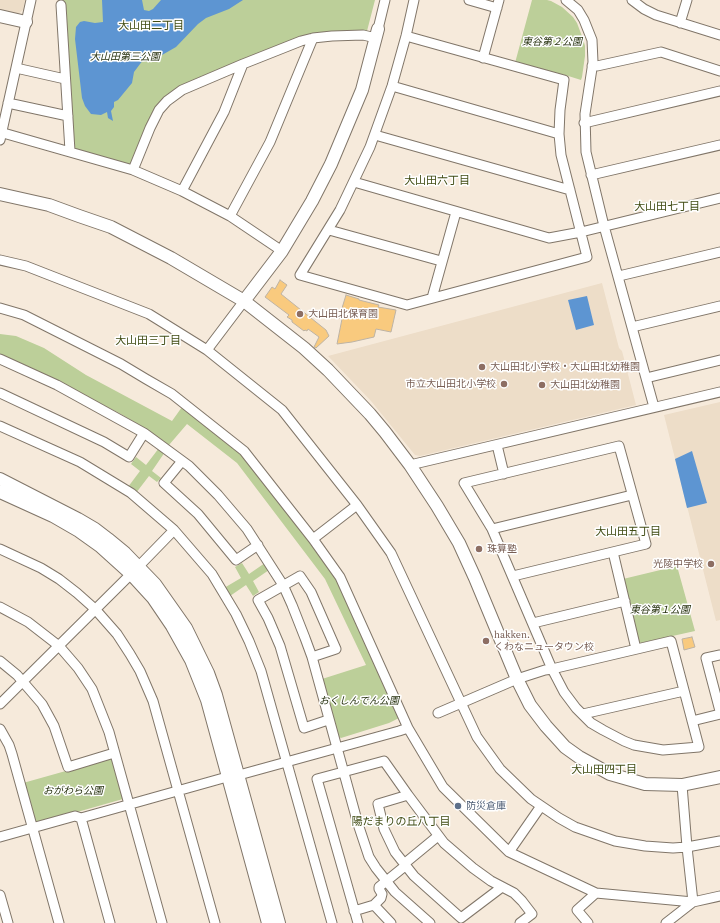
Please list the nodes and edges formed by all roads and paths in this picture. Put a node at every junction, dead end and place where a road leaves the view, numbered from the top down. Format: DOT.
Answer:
graph roads {
  1 [pos="31,0"];
  2 [pos="385,0"];
  3 [pos="414,0"];
  4 [pos="469,0"];
  5 [pos="566,0"];
  6 [pos="632,0"];
  7 [pos="687,0"];
  8 [pos="498,4"];
  9 [pos="61,5"];
  10 [pos="0,16"];
  11 [pos="26,22"];
  12 [pos="680,23"];
  13 [pos="377,33"];
  14 [pos="720,35"];
  15 [pos="406,36"];
  16 [pos="313,38"];
  17 [pos="483,58"];
  18 [pos="243,64"];
  19 [pos="592,66"];
  20 [pos="16,68"];
  21 [pos="720,71"];
  22 [pos="65,79"];
  23 [pos="392,86"];
  24 [pos="720,91"];
  25 [pos="8,103"];
  26 [pos="68,116"];
  27 [pos="584,123"];
  28 [pos="559,134"];
  29 [pos="1,135"];
  30 [pos="375,135"];
  31 [pos="720,145"];
  32 [pos="70,151"];
  33 [pos="133,170"];
  34 [pos="591,175"];
  35 [pos="354,182"];
  36 [pos="570,190"];
  37 [pos="182,192"];
  38 [pos="0,194"];
  39 [pos="720,198"];
  40 [pos="456,212"];
  41 [pos="230,216"];
  42 [pos="604,226"];
  43 [pos="329,230"];
  44 [pos="581,232"];
  45 [pos="282,251"];
  46 [pos="720,252"];
  47 [pos="0,260"];
  48 [pos="442,261"];
  49 [pos="619,276"];
  50 [pos="432,298"];
  51 [pos="244,301"];
  52 [pos="720,306"];
  53 [pos="0,308"];
  54 [pos="632,327"];
  55 [pos="207,350"];
  56 [pos="0,359"];
  57 [pos="720,360"];
  58 [pos="646,378"];
  59 [pos="720,392"];
  60 [pos="0,393"];
  61 [pos="654,407"];
  62 [pos="0,426"];
  63 [pos="144,433"];
  64 [pos="497,445"];
  65 [pos="182,461"];
  66 [pos="410,465"];
  67 [pos="504,474"];
  68 [pos="0,479"];
  69 [pos="0,492"];
  70 [pos="632,495"];
  71 [pos="356,505"];
  72 [pos="492,529"];
  73 [pos="174,530"];
  74 [pos="313,538"];
  75 [pos="258,546"];
  76 [pos="0,549"];
  77 [pos="613,552"];
  78 [pos="135,570"];
  79 [pos="513,576"];
  80 [pos="283,585"];
  81 [pos="625,601"];
  82 [pos="0,607"];
  83 [pos="95,609"];
  84 [pos="533,623"];
  85 [pos="59,646"];
  86 [pos="636,649"];
  87 [pos="720,655"];
  88 [pos="312,657"];
  89 [pos="0,661"];
  90 [pos="552,669"];
  91 [pos="517,679"];
  92 [pos="23,681"];
  93 [pos="684,690"];
  94 [pos="461,703"];
  95 [pos="0,704"];
  96 [pos="438,712"];
  97 [pos="720,712"];
  98 [pos="583,714"];
  99 [pos="328,720"];
  100 [pos="692,721"];
  101 [pos="408,728"];
  102 [pos="0,729"];
  103 [pos="337,748"];
  104 [pos="114,753"];
  105 [pos="286,762"];
  106 [pos="344,771"];
  107 [pos="233,776"];
  108 [pos="720,777"];
  109 [pos="682,785"];
  110 [pos="178,790"];
  111 [pos="408,796"];
  112 [pos="128,805"];
  113 [pos="541,806"];
  114 [pos="81,818"];
  115 [pos="32,828"];
  116 [pos="438,836"];
  117 [pos="0,837"];
  118 [pos="720,841"];
  119 [pos="687,847"];
  120 [pos="509,852"];
  121 [pos="405,865"];
  122 [pos="386,882"];
  123 [pos="502,887"];
  124 [pos="596,893"];
  125 [pos="0,895"];
  126 [pos="720,896"];
  127 [pos="692,902"];
  128 [pos="374,905"];
  129 [pos="354,911"];
  130 [pos="8,923"];
  131 [pos="59,923"];
  132 [pos="110,923"];
  133 [pos="162,923"];
  134 [pos="215,923"];
  135 [pos="268,923"];
  136 [pos="279,923"];
  137 [pos="332,923"];
  138 [pos="358,923"];
  139 [pos="390,923"];
  140 [pos="430,923"];
  141 [pos="520,923"];
  142 [pos="588,923"];
  143 [pos="667,923"];
  1 -- 11 [label="street"];
  2 -- 13 [label="street"];
  3 -- 15 [label="street"];
  4 -- 8 [label="street"];
  5 -- 19 [label="street"];
  6 -- 12 [label="street"];
  7 -- 12 [label="street"];
  8 -- 17 [label="street"];
  9 -- 22 [label="street"];
  10 -- 11 [label="street"];
  11 -- 20 [label="street"];
  12 -- 14 [label="street"];
  13 -- 16 [label="street"];
  13 -- 45 [label="street"];
  15 -- 17 [label="street"];
  15 -- 23 [label="street"];
  16 -- 18 [label="street"];
  16 -- 41 [label="street"];
  17 -- 28 [label="street"];
  18 -- 33 [label="street"];
  18 -- 37 [label="street"];
  19 -- 21 [label="street"];
  19 -- 27 [label="street"];
  20 -- 22 [label="street"];
  20 -- 25 [label="street"];
  22 -- 26 [label="street"];
  23 -- 28 [label="street"];
  23 -- 30 [label="street"];
  24 -- 27 [label="street"];
  25 -- 26 [label="street"];
  25 -- 29 [label="street"];
  26 -- 32 [label="street"];
  27 -- 34 [label="street"];
  28 -- 36 [label="street"];
  29 -- 32 [label="street"];
  30 -- 35 [label="street"];
  30 -- 36 [label="street"];
  31 -- 34 [label="street"];
  32 -- 33 [label="street"];
  33 -- 37 [label="street"];
  34 -- 42 [label="street"];
  35 -- 40 [label="street"];
  35 -- 43 [label="street"];
  36 -- 44 [label="street"];
  37 -- 41 [label="street"];
  38 -- 51 [label="street"];
  39 -- 42 [label="street"];
  40 -- 44 [label="street"];
  40 -- 48 [label="street"];
  41 -- 45 [label="street"];
  42 -- 44 [label="street"];
  42 -- 49 [label="street"];
  43 -- 48 [label="street"];
  43 -- 50 [label="street"];
  44 -- 50 [label="street"];
  45 -- 51 [label="street"];
  46 -- 49 [label="street"];
  47 -- 55 [label="street"];
  48 -- 50 [label="street"];
  49 -- 54 [label="street"];
  51 -- 55 [label="street"];
  51 -- 66 [label="street"];
  52 -- 54 [label="street"];
  53 -- 74 [label="street"];
  54 -- 58 [label="street"];
  55 -- 71 [label="street"];
  56 -- 63 [label="street"];
  57 -- 58 [label="street"];
  58 -- 61 [label="street"];
  59 -- 61 [label="street"];
  60 -- 63 [label="street"];
  61 -- 64 [label="street"];
  62 -- 73 [label="street"];
  63 -- 65 [label="street"];
  64 -- 66 [label="street"];
  64 -- 67 [label="street"];
  65 -- 75 [label="street"];
  65 -- 75 [label="street"];
  66 -- 91 [label="street"];
  67 -- 70 [label="street"];
  67 -- 72 [label="street"];
  68 -- 78 [label="street"];
  69 -- 78 [label="street"];
  70 -- 72 [label="street"];
  70 -- 77 [label="street"];
  71 -- 74 [label="street"];
  71 -- 94 [label="street"];
  72 -- 79 [label="street"];
  73 -- 78 [label="street"];
  73 -- 105 [label="street"];
  74 -- 101 [label="street"];
  75 -- 80 [label="street"];
  76 -- 83 [label="street"];
  77 -- 79 [label="street"];
  77 -- 81 [label="street"];
  78 -- 83 [label="street"];
  78 -- 107 [label="street"];
  79 -- 84 [label="street"];
  80 -- 88 [label="street"];
  80 -- 88 [label="street"];
  80 -- 99 [label="street"];
  81 -- 84 [label="street"];
  81 -- 86 [label="street"];
  82 -- 85 [label="street"];
  83 -- 85 [label="street"];
  83 -- 110 [label="street"];
  84 -- 90 [label="street"];
  85 -- 92 [label="street"];
  85 -- 104 [label="street"];
  86 -- 90 [label="street"];
  86 -- 93 [label="street"];
  87 -- 97 [label="street"];
  88 -- 99 [label="street"];
  89 -- 92 [label="street"];
  90 -- 91 [label="street"];
  90 -- 98 [label="street"];
  91 -- 94 [label="street"];
  91 -- 109 [label="street"];
  92 -- 95 [label="street"];
  92 -- 104 [label="street"];
  93 -- 98 [label="street"];
  93 -- 100 [label="street"];
  94 -- 96 [label="street"];
  94 -- 113 [label="street"];
  97 -- 100 [label="street"];
  98 -- 100 [label="street"];
  99 -- 103 [label="street"];
  101 -- 103 [label="street"];
  101 -- 120 [label="street"];
  102 -- 115 [label="street"];
  103 -- 105 [label="street"];
  103 -- 106 [label="street"];
  104 -- 112 [label="street"];
  105 -- 107 [label="street"];
  105 -- 137 [label="street"];
  106 -- 111 [label="street"];
  106 -- 122 [label="street"];
  106 -- 129 [label="street"];
  107 -- 110 [label="street"];
  107 -- 135 [label="street"];
  107 -- 136 [label="street"];
  108 -- 109 [label="street"];
  109 -- 119 [label="street"];
  110 -- 112 [label="street"];
  110 -- 134 [label="street"];
  111 -- 116 [label="street"];
  111 -- 121 [label="street"];
  112 -- 114 [label="street"];
  112 -- 133 [label="street"];
  113 -- 119 [label="street"];
  113 -- 120 [label="street"];
  114 -- 115 [label="street"];
  114 -- 132 [label="street"];
  115 -- 117 [label="street"];
  115 -- 131 [label="street"];
  116 -- 121 [label="street"];
  116 -- 123 [label="street"];
  118 -- 119 [label="street"];
  119 -- 127 [label="street"];
  120 -- 124 [label="street"];
  121 -- 122 [label="street"];
  121 -- 123 [label="street"];
  122 -- 128 [label="street"];
  122 -- 140 [label="street"];
  123 -- 141 [label="street"];
  124 -- 127 [label="street"];
  124 -- 142 [label="street"];
  125 -- 130 [label="street"];
  126 -- 127 [label="street"];
  127 -- 143 [label="street"];
  128 -- 129 [label="street"];
  128 -- 139 [label="street"];
  129 -- 138 [label="street"];
}
